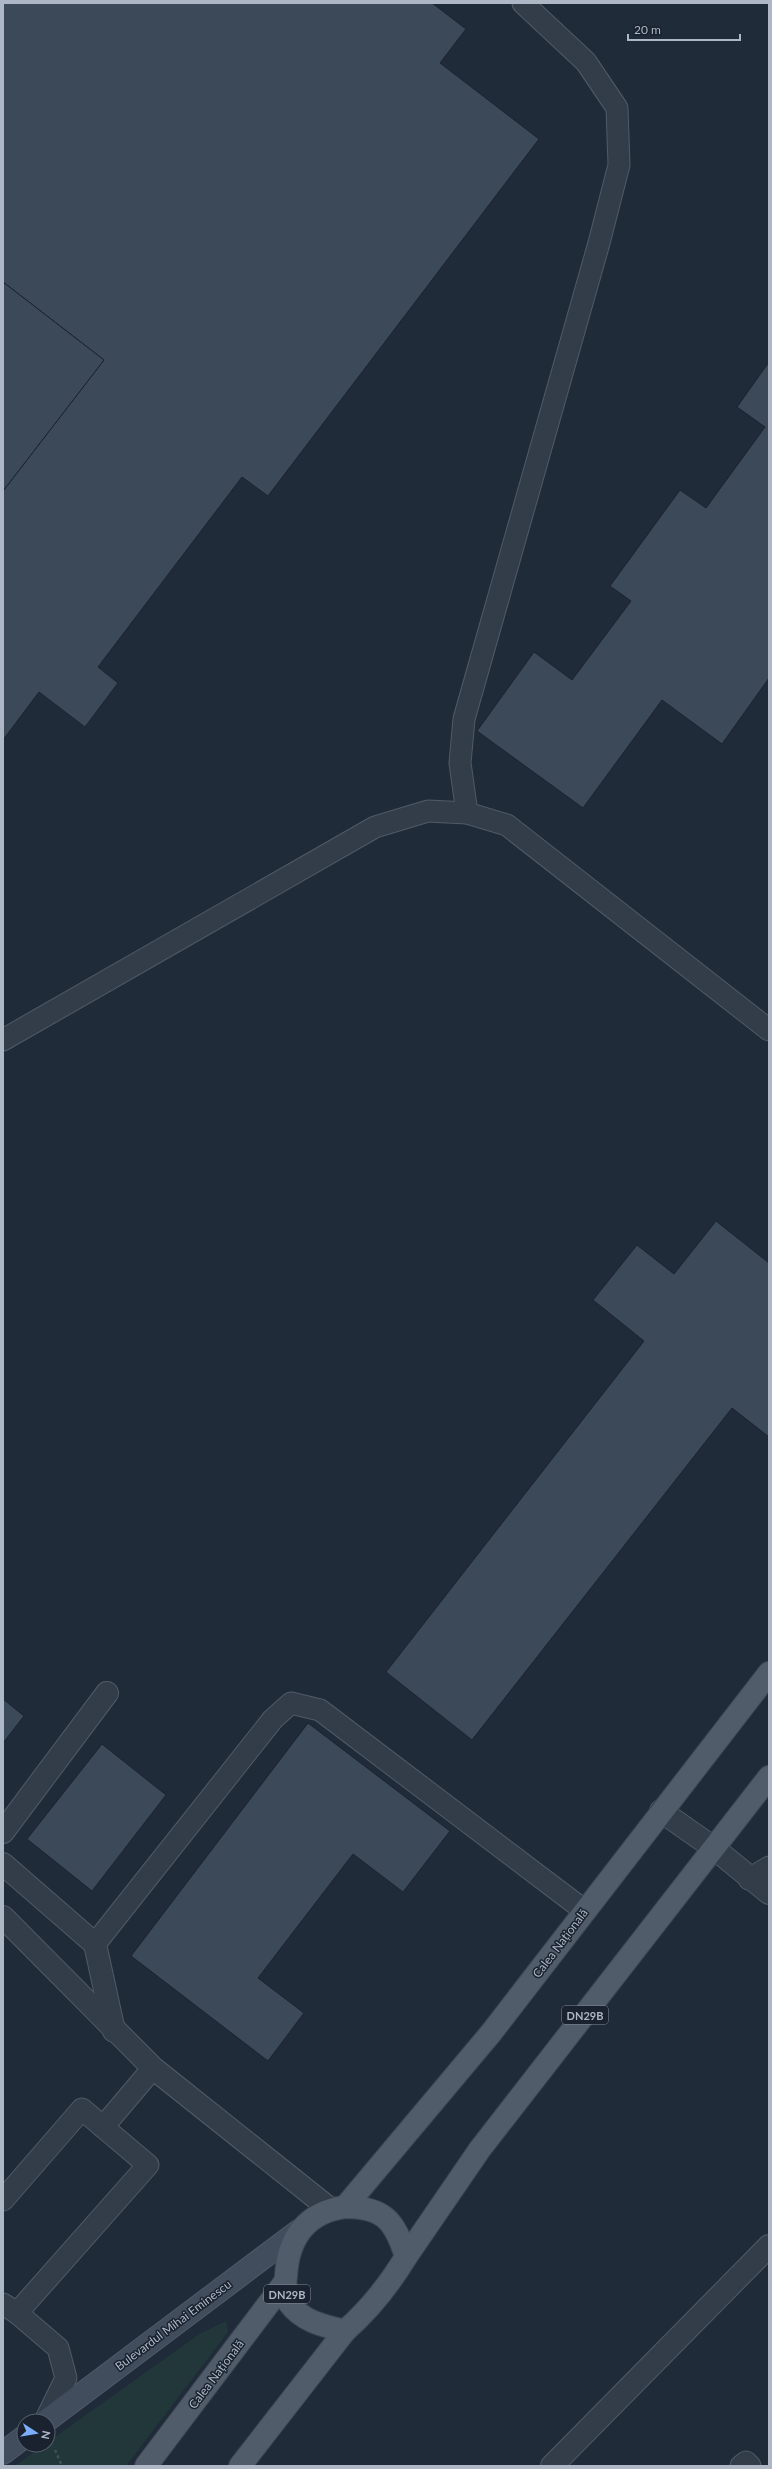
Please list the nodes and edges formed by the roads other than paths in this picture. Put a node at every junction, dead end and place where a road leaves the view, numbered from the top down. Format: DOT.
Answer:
graph roads {
  1 [pos="523,3"];
  2 [pos="467,813"];
  3 [pos="769,1030"];
  4 [pos="3,1040"];
  5 [pos="769,1672"];
  6 [pos="107,1693"];
  7 [pos="769,1778"];
  8 [pos="661,1811"];
  9 [pos="3,1832"];
  10 [pos="715,1849"];
  11 [pos="3,1864"];
  12 [pos="769,1867"];
  13 [pos="749,1878"];
  14 [pos="769,1893"];
  15 [pos="585,1911"];
  16 [pos="3,1917"];
  17 [pos="95,1944"];
  18 [pos="114,2031"];
  19 [pos="153,2068"];
  20 [pos="103,2127"];
  21 [pos="3,2200"];
  22 [pos="337,2208"];
  23 [pos="300,2230"];
  24 [pos="769,2246"];
  25 [pos="406,2257"];
  26 [pos="285,2282"];
  27 [pos="10,2308"];
  28 [pos="345,2331"];
  29 [pos="49,2413"];
  30 [pos="56,2413"];
  31 [pos="16,2443"];
  32 [pos="3,2453"];
  33 [pos="146,2466"];
  34 [pos="240,2466"];
  35 [pos="552,2466"];
  36 [pos="741,2466"];
  37 [pos="750,2466"];
  1 -- 2 [label="lane"];
  2 -- 3 [label="lane"];
  2 -- 4 [label="lane"];
  5 -- 8 [label="main road, Calea Națională / DN29B"];
  6 -- 9 [label="street"];
  7 -- 10 [label="main road, DN29B"];
  8 -- 10 [label="street"];
  8 -- 15 [label="main road, Calea Națională / DN29B"];
  10 -- 13 [label="street"];
  10 -- 25 [label="main road, DN29B"];
  11 -- 17 [label="street"];
  12 -- 13 [label="lane"];
  13 -- 14 [label="street"];
  15 -- 17 [label="lane"];
  15 -- 22 [label="main road, Calea Națională / DN29B"];
  16 -- 18 [label="street"];
  17 -- 18 [label="street"];
  18 -- 19 [label="street"];
  19 -- 20 [label="lane"];
  19 -- 22 [label="street"];
  20 -- 21 [label="lane"];
  20 -- 27 [label="lane"];
  22 -- 23 [label="main road, DN29B"];
  22 -- 25 [label="main road"];
  23 -- 26 [label="main road, DN29B"];
  23 -- 30 [label="main road, Bulevardul Mihai Eminescu"];
  24 -- 35 [label="street"];
  25 -- 28 [label="main road, DN29B"];
  26 -- 28 [label="main road, DN29B"];
  26 -- 33 [label="main road, Calea Națională / DN29B"];
  27 -- 29 [label="lane"];
  28 -- 34 [label="main road, DN29B"];
  31 -- 32 [label="main road"];
  36 -- 37 [label="lane"];
}
